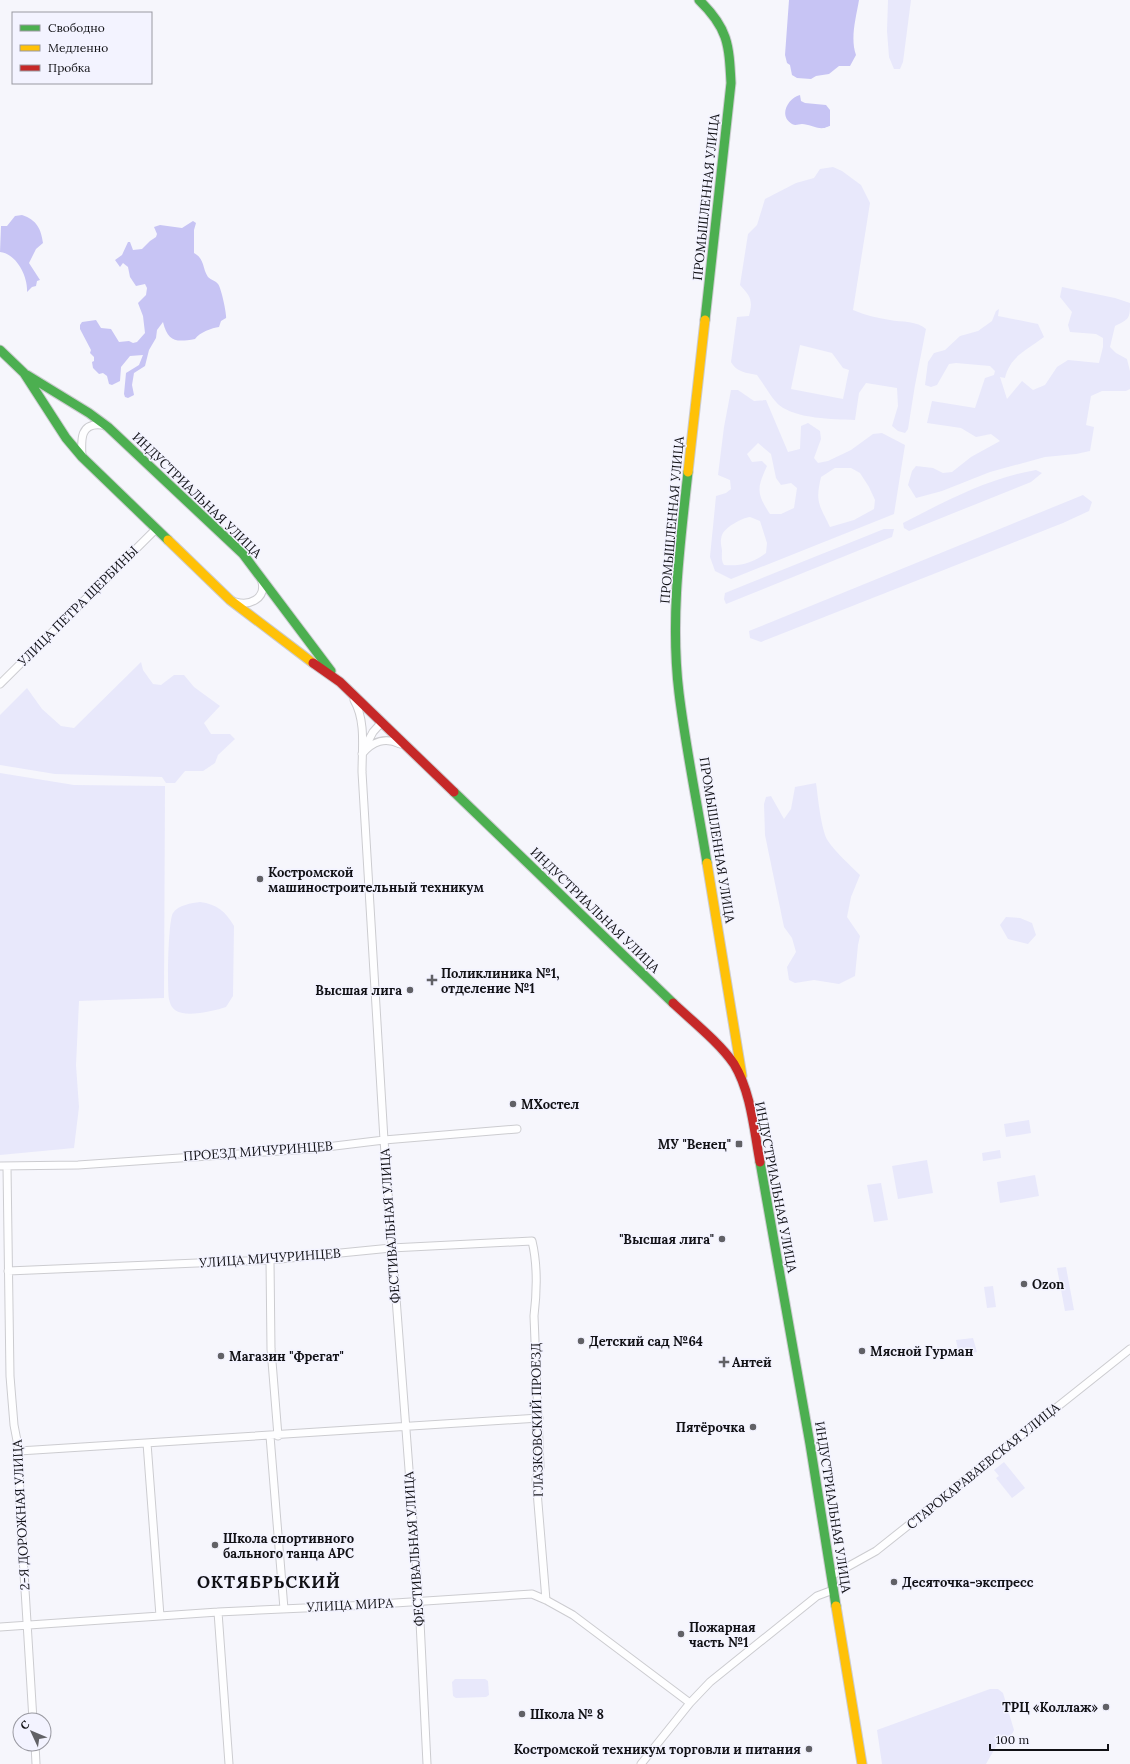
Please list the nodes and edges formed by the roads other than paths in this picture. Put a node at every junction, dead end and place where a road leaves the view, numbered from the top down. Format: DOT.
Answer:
graph roads {
  1 [pos="699,0"];
  2 [pos="0,350"];
  3 [pos="24,373"];
  4 [pos="108,427"];
  5 [pos="82,457"];
  6 [pos="156,529"];
  7 [pos="260,574"];
  8 [pos="230,600"];
  9 [pos="340,682"];
  10 [pos="0,684"];
  11 [pos="348,690"];
  12 [pos="381,723"];
  13 [pos="406,747"];
  14 [pos="362,754"];
  15 [pos="746,1096"];
  16 [pos="516,1129"];
  17 [pos="384,1140"];
  18 [pos="4,1166"];
  19 [pos="532,1241"];
  20 [pos="391,1248"];
  21 [pos="270,1260"];
  22 [pos="8,1271"];
  23 [pos="1130,1349"];
  24 [pos="538,1418"];
  25 [pos="405,1428"];
  26 [pos="270,1436"];
  27 [pos="278,1436"];
  28 [pos="147,1443"];
  29 [pos="19,1451"];
  30 [pos="831,1576"];
  31 [pos="833,1590"];
  32 [pos="546,1600"];
  33 [pos="419,1602"];
  34 [pos="284,1609"];
  35 [pos="218,1612"];
  36 [pos="160,1616"];
  37 [pos="28,1626"];
  38 [pos="0,1627"];
  39 [pos="690,1703"];
  40 [pos="33,1712"];
  41 [pos="35,1752"];
  42 [pos="36,1764"];
  43 [pos="229,1764"];
  44 [pos="427,1764"];
  45 [pos="641,1764"];
  46 [pos="862,1764"];
  1 -- 15 [label="main road, ПРОМЫШЛЕННАЯ УЛИЦА"];
  2 -- 3 [label="main road, ИНДУСТРИАЛЬНАЯ УЛИЦА"];
  3 -- 4 [label="main road, ИНДУСТРИАЛЬНАЯ УЛИЦА"];
  3 -- 5 [label="main road, ИНДУСТРИАЛЬНАЯ УЛИЦА"];
  4 -- 5 [label="street"];
  4 -- 7 [label="main road, ИНДУСТРИАЛЬНАЯ УЛИЦА"];
  5 -- 6 [label="main road, ИНДУСТРИАЛЬНАЯ УЛИЦА"];
  6 -- 8 [label="main road, ИНДУСТРИАЛЬНАЯ УЛИЦА"];
  6 -- 10 [label="street, УЛИЦА ПЕТРА ЩЕРБИНЫ"];
  7 -- 8 [label="street"];
  7 -- 9 [label="main road, ИНДУСТРИАЛЬНАЯ УЛИЦА"];
  8 -- 9 [label="main road, ИНДУСТРИАЛЬНАЯ УЛИЦА"];
  9 -- 11 [label="main road, ИНДУСТРИАЛЬНАЯ УЛИЦА"];
  11 -- 12 [label="main road, ИНДУСТРИАЛЬНАЯ УЛИЦА"];
  11 -- 14 [label="street, ФЕСТИВАЛЬНАЯ УЛИЦА"];
  12 -- 13 [label="main road, ИНДУСТРИАЛЬНАЯ УЛИЦА"];
  12 -- 14 [label="street"];
  13 -- 14 [label="street"];
  13 -- 15 [label="main road, ИНДУСТРИАЛЬНАЯ УЛИЦА"];
  14 -- 17 [label="street, ФЕСТИВАЛЬНАЯ УЛИЦА"];
  15 -- 30 [label="main road, ИНДУСТРИАЛЬНАЯ УЛИЦА"];
  16 -- 17 [label="street, ПРОЕЗД МИЧУРИНЦЕВ"];
  17 -- 18 [label="street, ПРОЕЗД МИЧУРИНЦЕВ"];
  17 -- 20 [label="street, ФЕСТИВАЛЬНАЯ УЛИЦА"];
  18 -- 22 [label="street, 2-Я ДОРОЖНАЯ УЛИЦА"];
  19 -- 20 [label="street, УЛИЦА МИЧУРИНЦЕВ"];
  19 -- 24 [label="street, ГЛАЗКОВСКИЙ ПРОЕЗД"];
  20 -- 21 [label="street, УЛИЦА МИЧУРИНЦЕВ"];
  20 -- 25 [label="street, ФЕСТИВАЛЬНАЯ УЛИЦА"];
  21 -- 22 [label="street, УЛИЦА МИЧУРИНЦЕВ"];
  21 -- 27 [label="street"];
  22 -- 29 [label="street, 2-Я ДОРОЖНАЯ УЛИЦА"];
  23 -- 30 [label="street, СТАРОКАРАВАЕВСКАЯ УЛИЦА"];
  24 -- 25 [label="street"];
  24 -- 32 [label="street, ГЛАЗКОВСКИЙ ПРОЕЗД"];
  25 -- 27 [label="street"];
  25 -- 33 [label="street, ФЕСТИВАЛЬНАЯ УЛИЦА"];
  26 -- 27 [label="street"];
  26 -- 28 [label="street"];
  26 -- 34 [label="street"];
  28 -- 29 [label="street"];
  28 -- 36 [label="street"];
  29 -- 37 [label="street, 2-Я ДОРОЖНАЯ УЛИЦА"];
  30 -- 31 [label="main road, ИНДУСТРИАЛЬНАЯ УЛИЦА"];
  31 -- 39 [label="street"];
  31 -- 46 [label="main road, ИНДУСТРИАЛЬНАЯ УЛИЦА"];
  32 -- 33 [label="street, УЛИЦА МИРА"];
  32 -- 39 [label="street, УЛИЦА МИРА"];
  33 -- 34 [label="street, УЛИЦА МИРА"];
  33 -- 44 [label="street, ФЕСТИВАЛЬНАЯ УЛИЦА"];
  34 -- 35 [label="street, УЛИЦА МИРА"];
  35 -- 36 [label="street, УЛИЦА МИРА"];
  35 -- 43 [label="street"];
  36 -- 37 [label="street, УЛИЦА МИРА"];
  37 -- 38 [label="street, УЛИЦА МИРА"];
  37 -- 40 [label="street, 2-Я ДОРОЖНАЯ УЛИЦА"];
  39 -- 45 [label="street"];
  41 -- 42 [label="street"];
}
